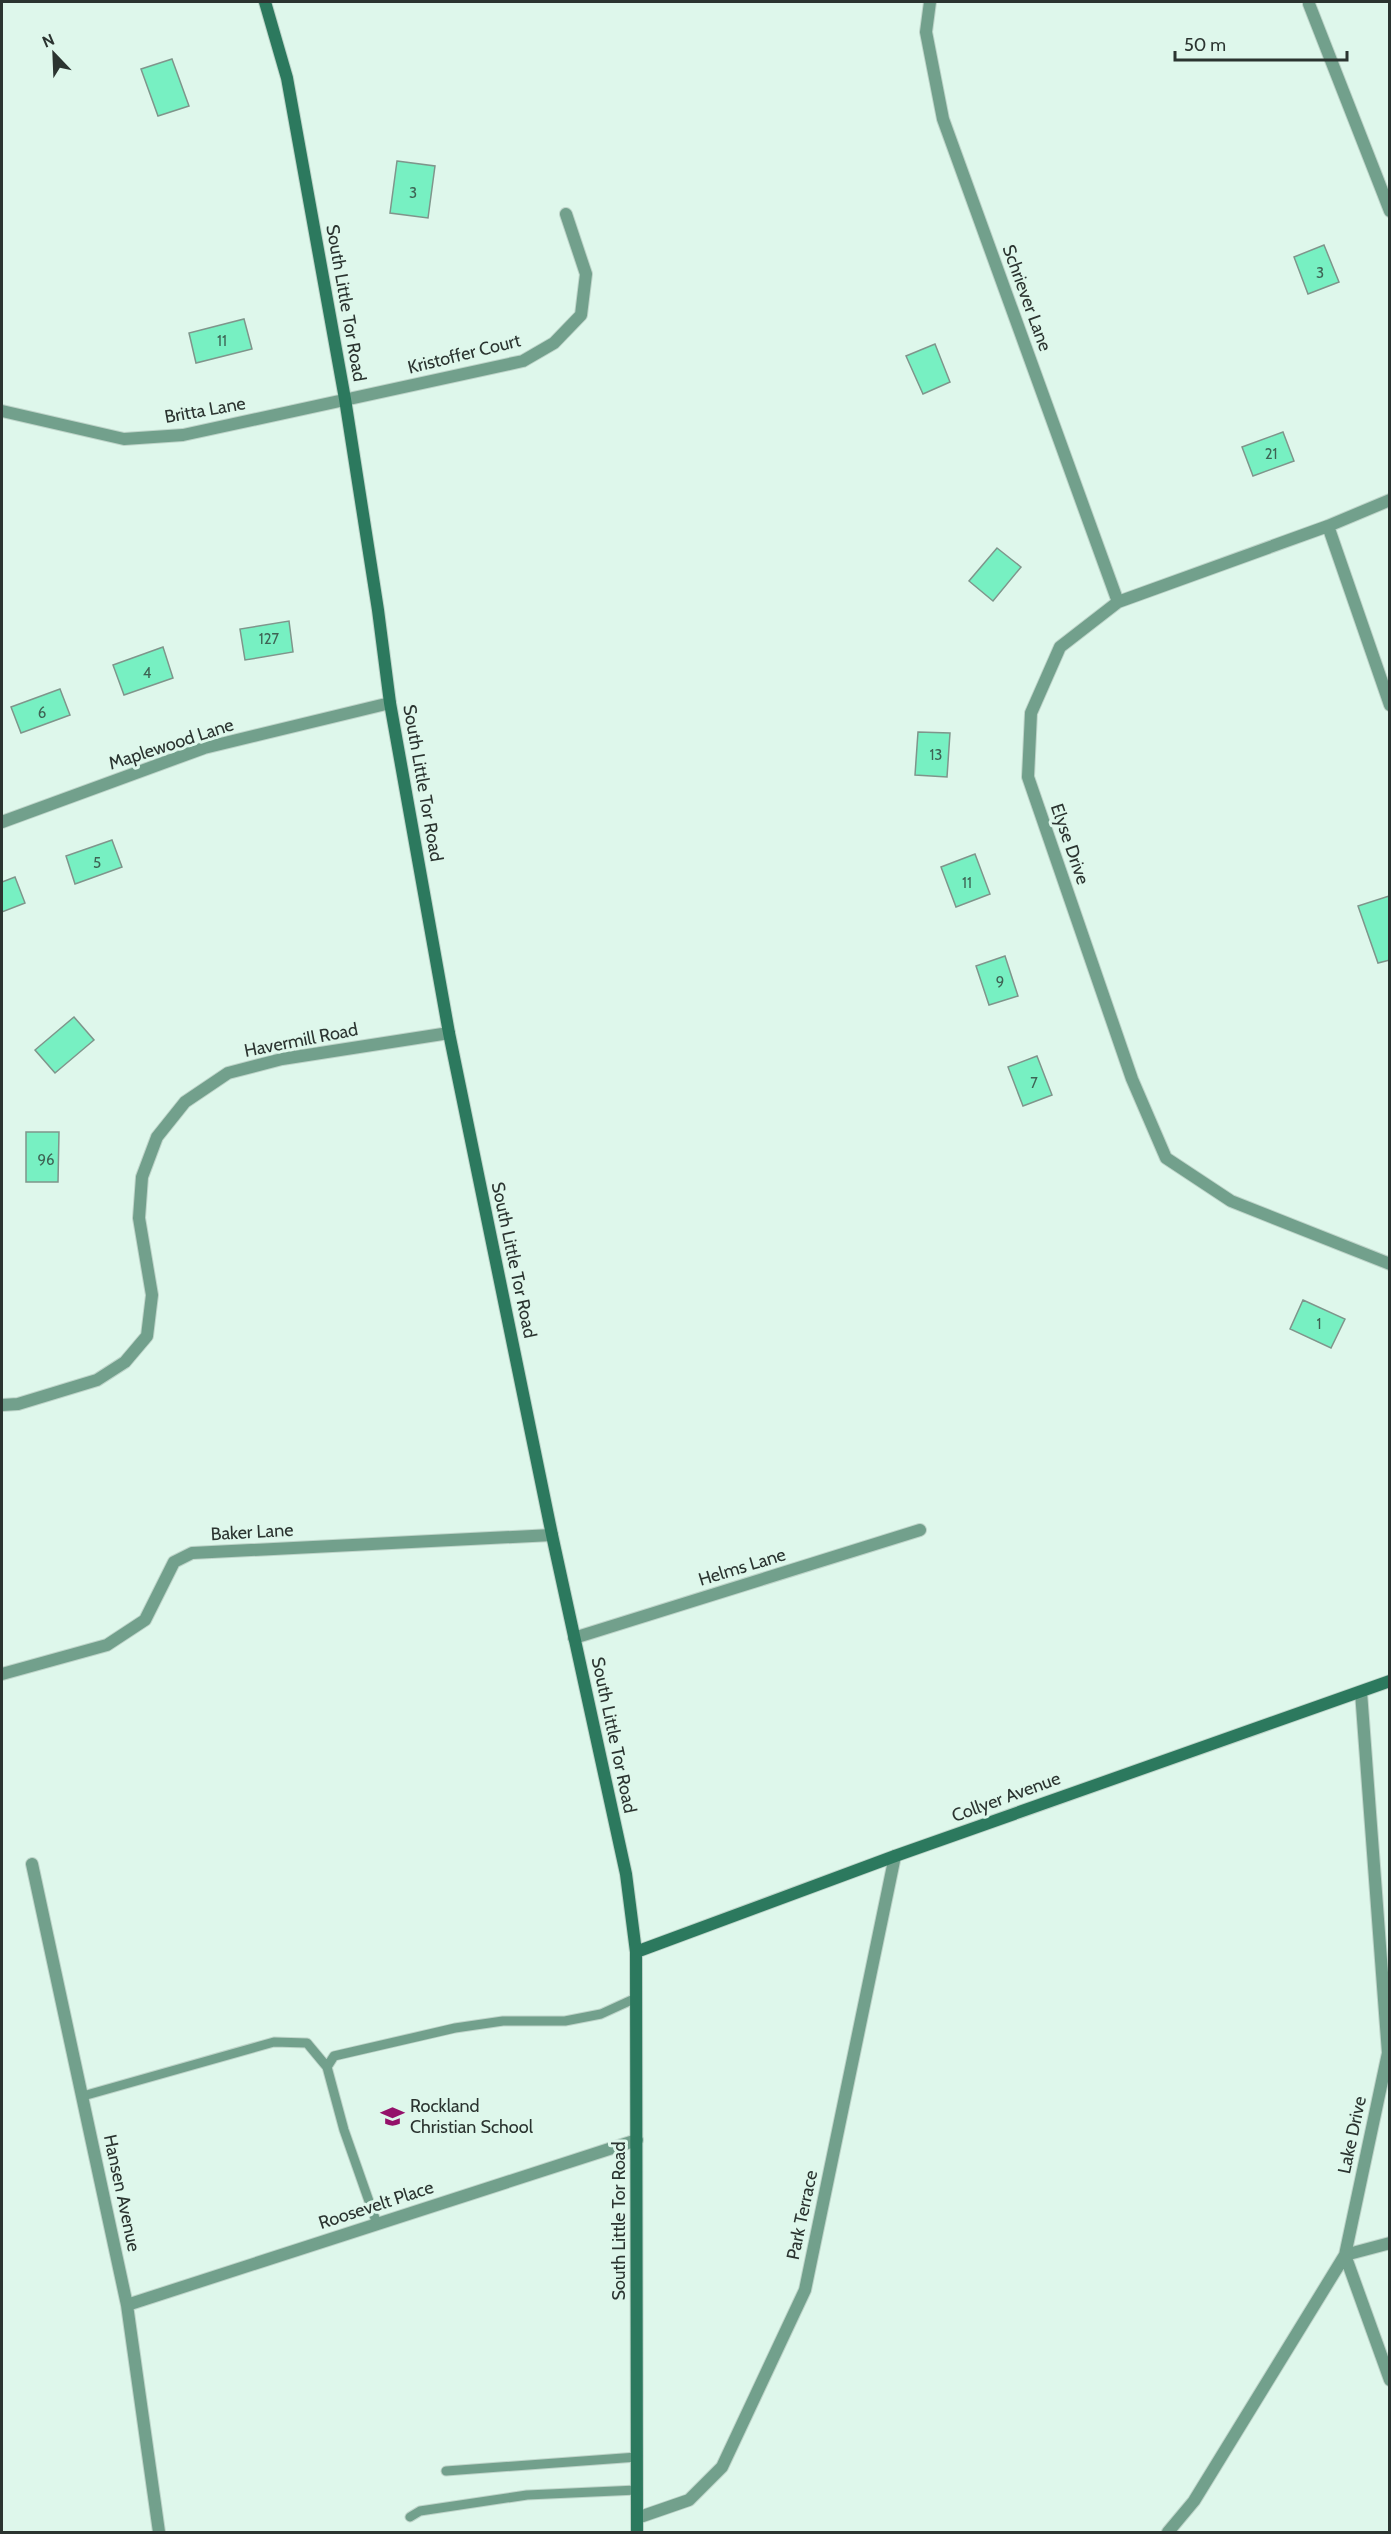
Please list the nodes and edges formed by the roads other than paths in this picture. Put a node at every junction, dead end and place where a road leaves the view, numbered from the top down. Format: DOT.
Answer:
graph roads {
  1 [pos="266,2"];
  2 [pos="930,2"];
  3 [pos="1309,4"];
  4 [pos="1389,211"];
  5 [pos="566,214"];
  6 [pos="345,399"];
  7 [pos="2,411"];
  8 [pos="1389,500"];
  9 [pos="1328,526"];
  10 [pos="1118,602"];
  11 [pos="390,703"];
  12 [pos="1389,705"];
  13 [pos="2,822"];
  14 [pos="449,1034"];
  15 [pos="1389,1264"];
  16 [pos="2,1405"];
  17 [pos="920,1530"];
  18 [pos="552,1535"];
  19 [pos="574,1638"];
  20 [pos="2,1674"];
  21 [pos="1389,1682"];
  22 [pos="1361,1692"];
  23 [pos="895,1856"];
  24 [pos="32,1864"];
  25 [pos="636,1952"];
  26 [pos="636,1998"];
  27 [pos="327,2067"];
  28 [pos="83,2096"];
  29 [pos="636,2140"];
  30 [pos="377,2224"];
  31 [pos="1389,2243"];
  32 [pos="1346,2255"];
  33 [pos="127,2305"];
  34 [pos="1389,2379"];
  35 [pos="637,2457"];
  36 [pos="446,2471"];
  37 [pos="637,2490"];
  38 [pos="411,2517"];
  39 [pos="638,2518"];
  40 [pos="159,2532"];
  41 [pos="637,2532"];
  42 [pos="1168,2532"];
  1 -- 6 [label="street, South Little Tor Road"];
  2 -- 10 [label="street, Schriever Lane"];
  3 -- 4 [label="street"];
  5 -- 6 [label="street, Kristoffer Court"];
  6 -- 7 [label="street, Britta Lane"];
  6 -- 11 [label="street, South Little Tor Road"];
  8 -- 9 [label="street, Elyse Drive"];
  9 -- 10 [label="street, Elyse Drive"];
  9 -- 12 [label="street"];
  10 -- 15 [label="street, Elyse Drive"];
  11 -- 13 [label="street, Maplewood Lane"];
  11 -- 14 [label="street, South Little Tor Road"];
  14 -- 16 [label="street, Havermill Road"];
  14 -- 18 [label="street, South Little Tor Road"];
  17 -- 19 [label="street, Helms Lane"];
  18 -- 19 [label="street, South Little Tor Road"];
  18 -- 20 [label="street, Baker Lane"];
  19 -- 25 [label="street, South Little Tor Road"];
  21 -- 22 [label="street, Collyer Avenue"];
  22 -- 23 [label="street, Collyer Avenue"];
  22 -- 32 [label="street, Lake Drive"];
  23 -- 25 [label="street, Collyer Avenue"];
  23 -- 39 [label="street, Park Terrace"];
  24 -- 28 [label="street, Hansen Avenue"];
  25 -- 26 [label="street, South Little Tor Road"];
  26 -- 27 [label="lane"];
  26 -- 29 [label="street, South Little Tor Road"];
  27 -- 28 [label="lane"];
  27 -- 30 [label="lane"];
  28 -- 33 [label="street, Hansen Avenue"];
  29 -- 30 [label="street, Roosevelt Place"];
  29 -- 35 [label="street, South Little Tor Road"];
  30 -- 33 [label="street, Roosevelt Place"];
  31 -- 32 [label="street"];
  32 -- 34 [label="street"];
  32 -- 42 [label="street, Lake Drive"];
  33 -- 40 [label="street, Hansen Avenue"];
  35 -- 36 [label="lane"];
  35 -- 37 [label="street, South Little Tor Road"];
  37 -- 38 [label="lane"];
  37 -- 39 [label="street, South Little Tor Road"];
  39 -- 41 [label="street, South Little Tor Road"];
}
